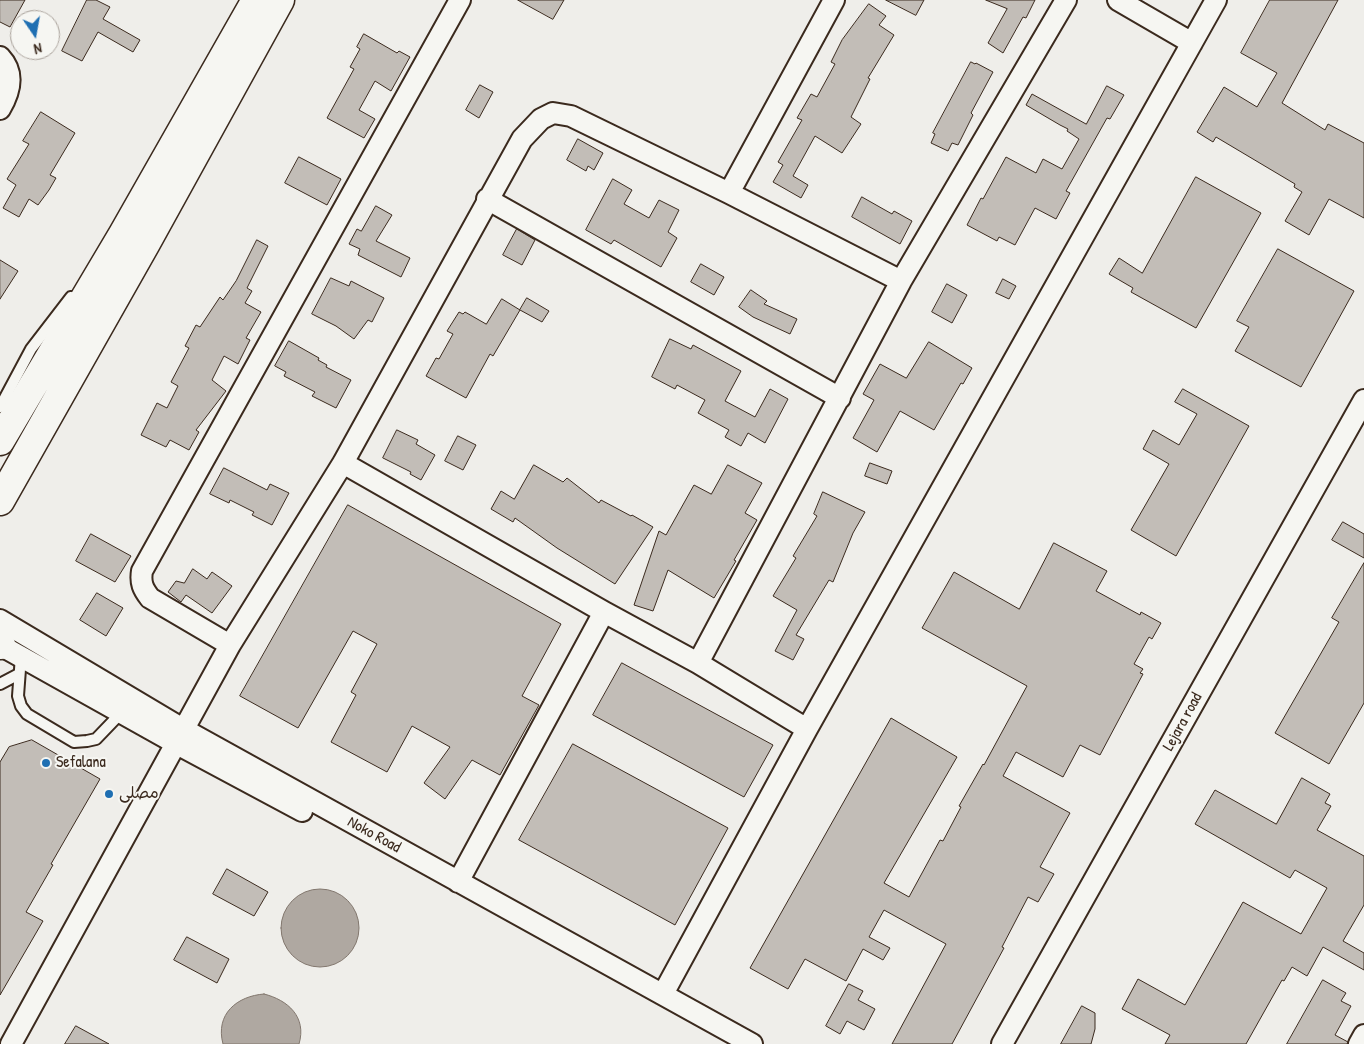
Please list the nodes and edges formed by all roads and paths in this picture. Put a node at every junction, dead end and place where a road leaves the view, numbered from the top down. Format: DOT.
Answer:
graph roads {
  1 [pos="256,0"];
  2 [pos="280,0"];
  3 [pos="460,0"];
  4 [pos="834,0"];
  5 [pos="1066,0"];
  6 [pos="1118,0"];
  7 [pos="1216,0"];
  8 [pos="1192,43"];
  9 [pos="0,57"];
  10 [pos="0,109"];
  11 [pos="729,193"];
  12 [pos="487,199"];
  13 [pos="123,234"];
  14 [pos="901,281"];
  15 [pos="840,398"];
  16 [pos="1364,400"];
  17 [pos="0,407"];
  18 [pos="0,441"];
  19 [pos="343,463"];
  20 [pos="0,501"];
  21 [pos="604,612"];
  22 [pos="230,644"];
  23 [pos="7,647"];
  24 [pos="698,663"];
  25 [pos="0,684"];
  26 [pos="121,713"];
  27 [pos="807,730"];
  28 [pos="180,737"];
  29 [pos="458,882"];
  30 [pos="663,994"];
  31 [pos="1364,1035"];
  32 [pos="11,1044"];
  33 [pos="729,1044"];
  34 [pos="752,1044"];
  35 [pos="1002,1044"];
  36 [pos="1359,1044"];
  1 -- 13 [label="main road"];
  2 -- 20 [label="main road"];
  3 -- 22 [label="street"];
  4 -- 11 [label="street"];
  5 -- 14 [label="street"];
  6 -- 8 [label="street"];
  7 -- 8 [label="street"];
  8 -- 27 [label="street"];
  9 -- 10 [label="street"];
  11 -- 12 [label="street"];
  11 -- 14 [label="street"];
  12 -- 15 [label="street"];
  12 -- 19 [label="street"];
  13 -- 17 [label="lane"];
  13 -- 18 [label="main road"];
  14 -- 15 [label="street"];
  15 -- 24 [label="street"];
  16 -- 35 [label="street, Lejara road"];
  19 -- 21 [label="street"];
  19 -- 22 [label="street"];
  21 -- 24 [label="street"];
  21 -- 29 [label="street"];
  22 -- 28 [label="street"];
  23 -- 25 [label="lane"];
  23 -- 26 [label="street"];
  23 -- 26 [label="lane"];
  23 -- 28 [label="street, Noko Road"];
  24 -- 27 [label="street"];
  26 -- 28 [label="street"];
  27 -- 30 [label="street"];
  28 -- 29 [label="street, Noko Road"];
  28 -- 32 [label="street"];
  28 -- 33 [label="street"];
  29 -- 30 [label="street, Noko Road"];
  30 -- 34 [label="street, Noko Road"];
  31 -- 36 [label="street"];
}
